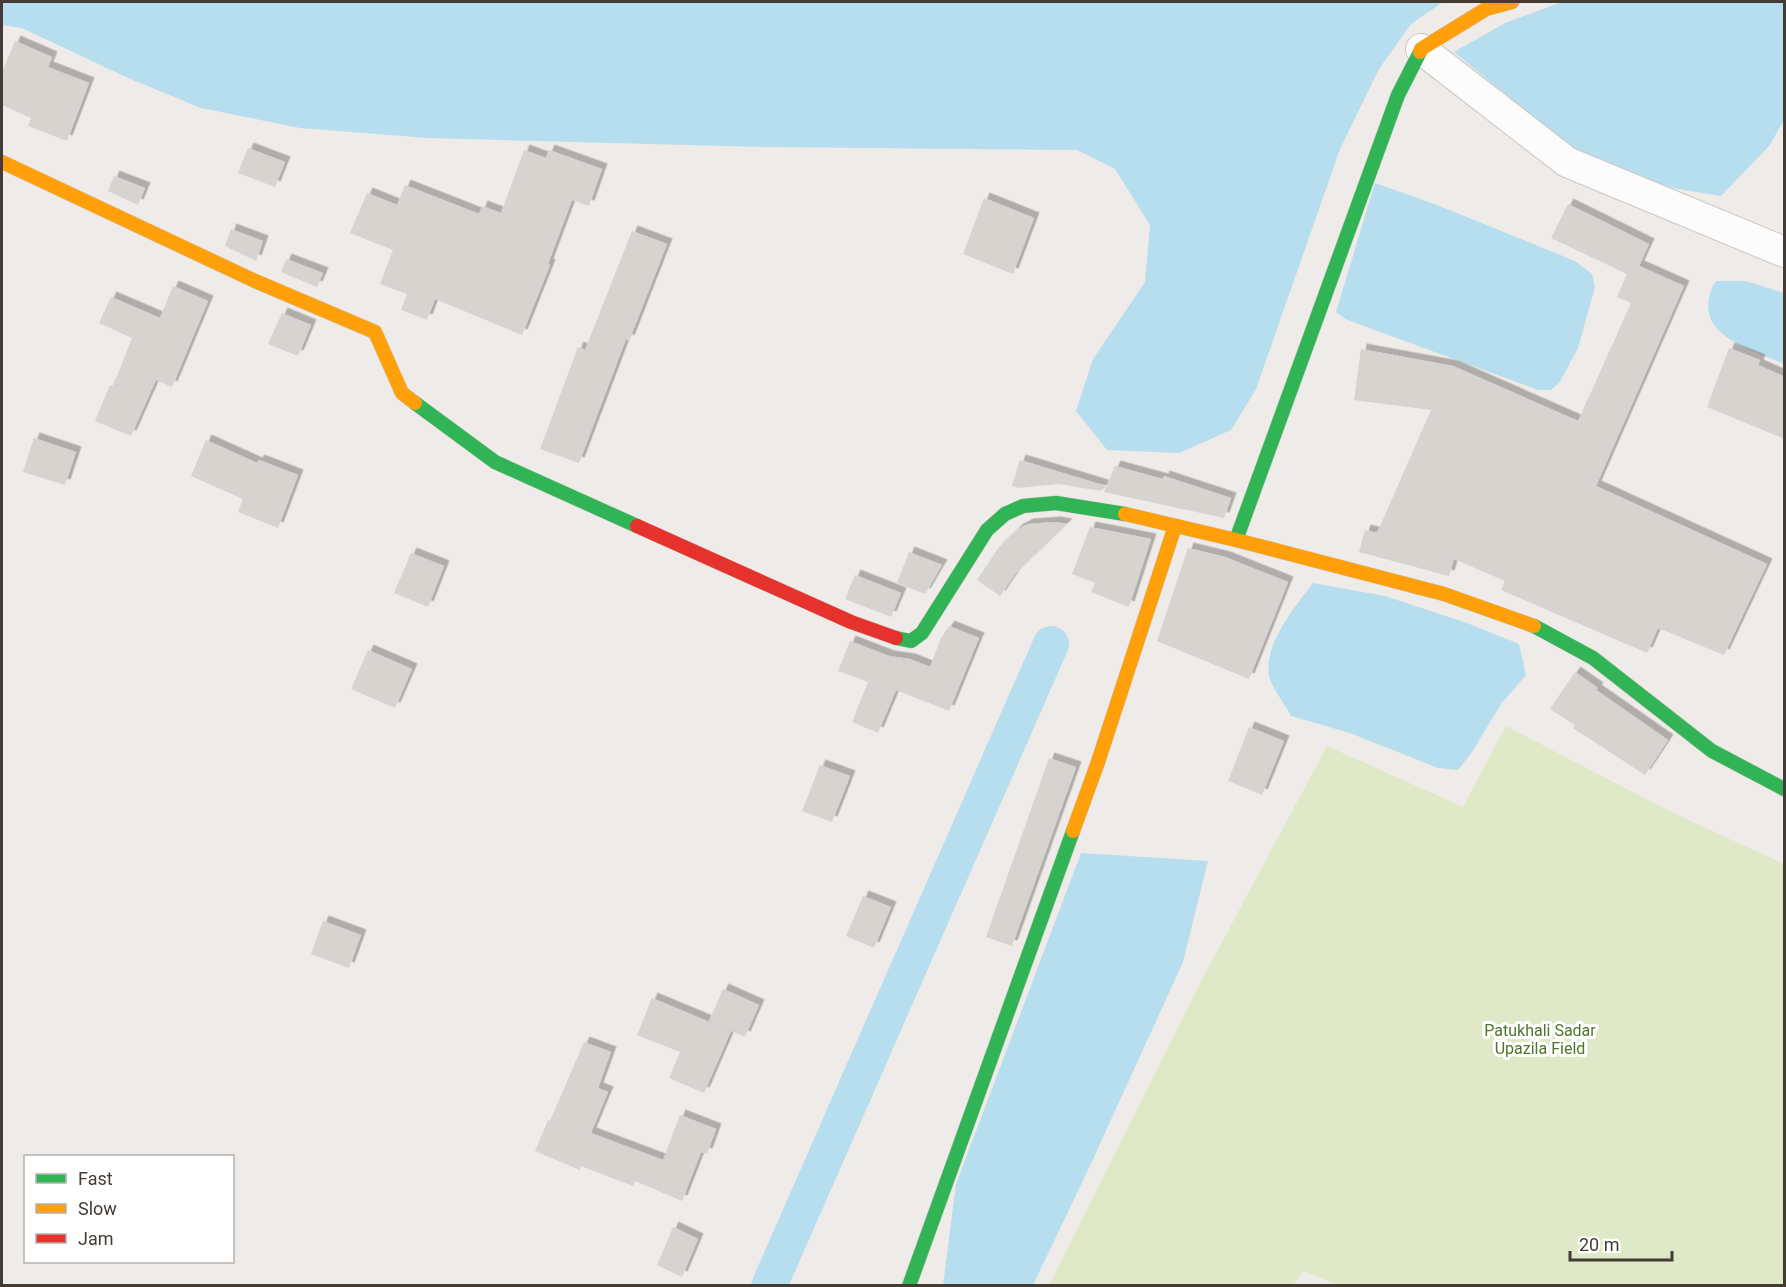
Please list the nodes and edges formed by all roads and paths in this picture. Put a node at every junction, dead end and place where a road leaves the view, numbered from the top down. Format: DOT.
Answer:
graph roads {
  1 [pos="1512,2"];
  2 [pos="1421,49"];
  3 [pos="2,162"];
  4 [pos="1785,252"];
  5 [pos="1175,526"];
  6 [pos="1236,540"];
  7 [pos="1785,789"];
  8 [pos="909,1286"];
  1 -- 2 [label="street"];
  2 -- 4 [label="street"];
  2 -- 6 [label="street"];
  3 -- 5 [label="street"];
  5 -- 6 [label="street"];
  5 -- 8 [label="street"];
  6 -- 7 [label="street"];
}
